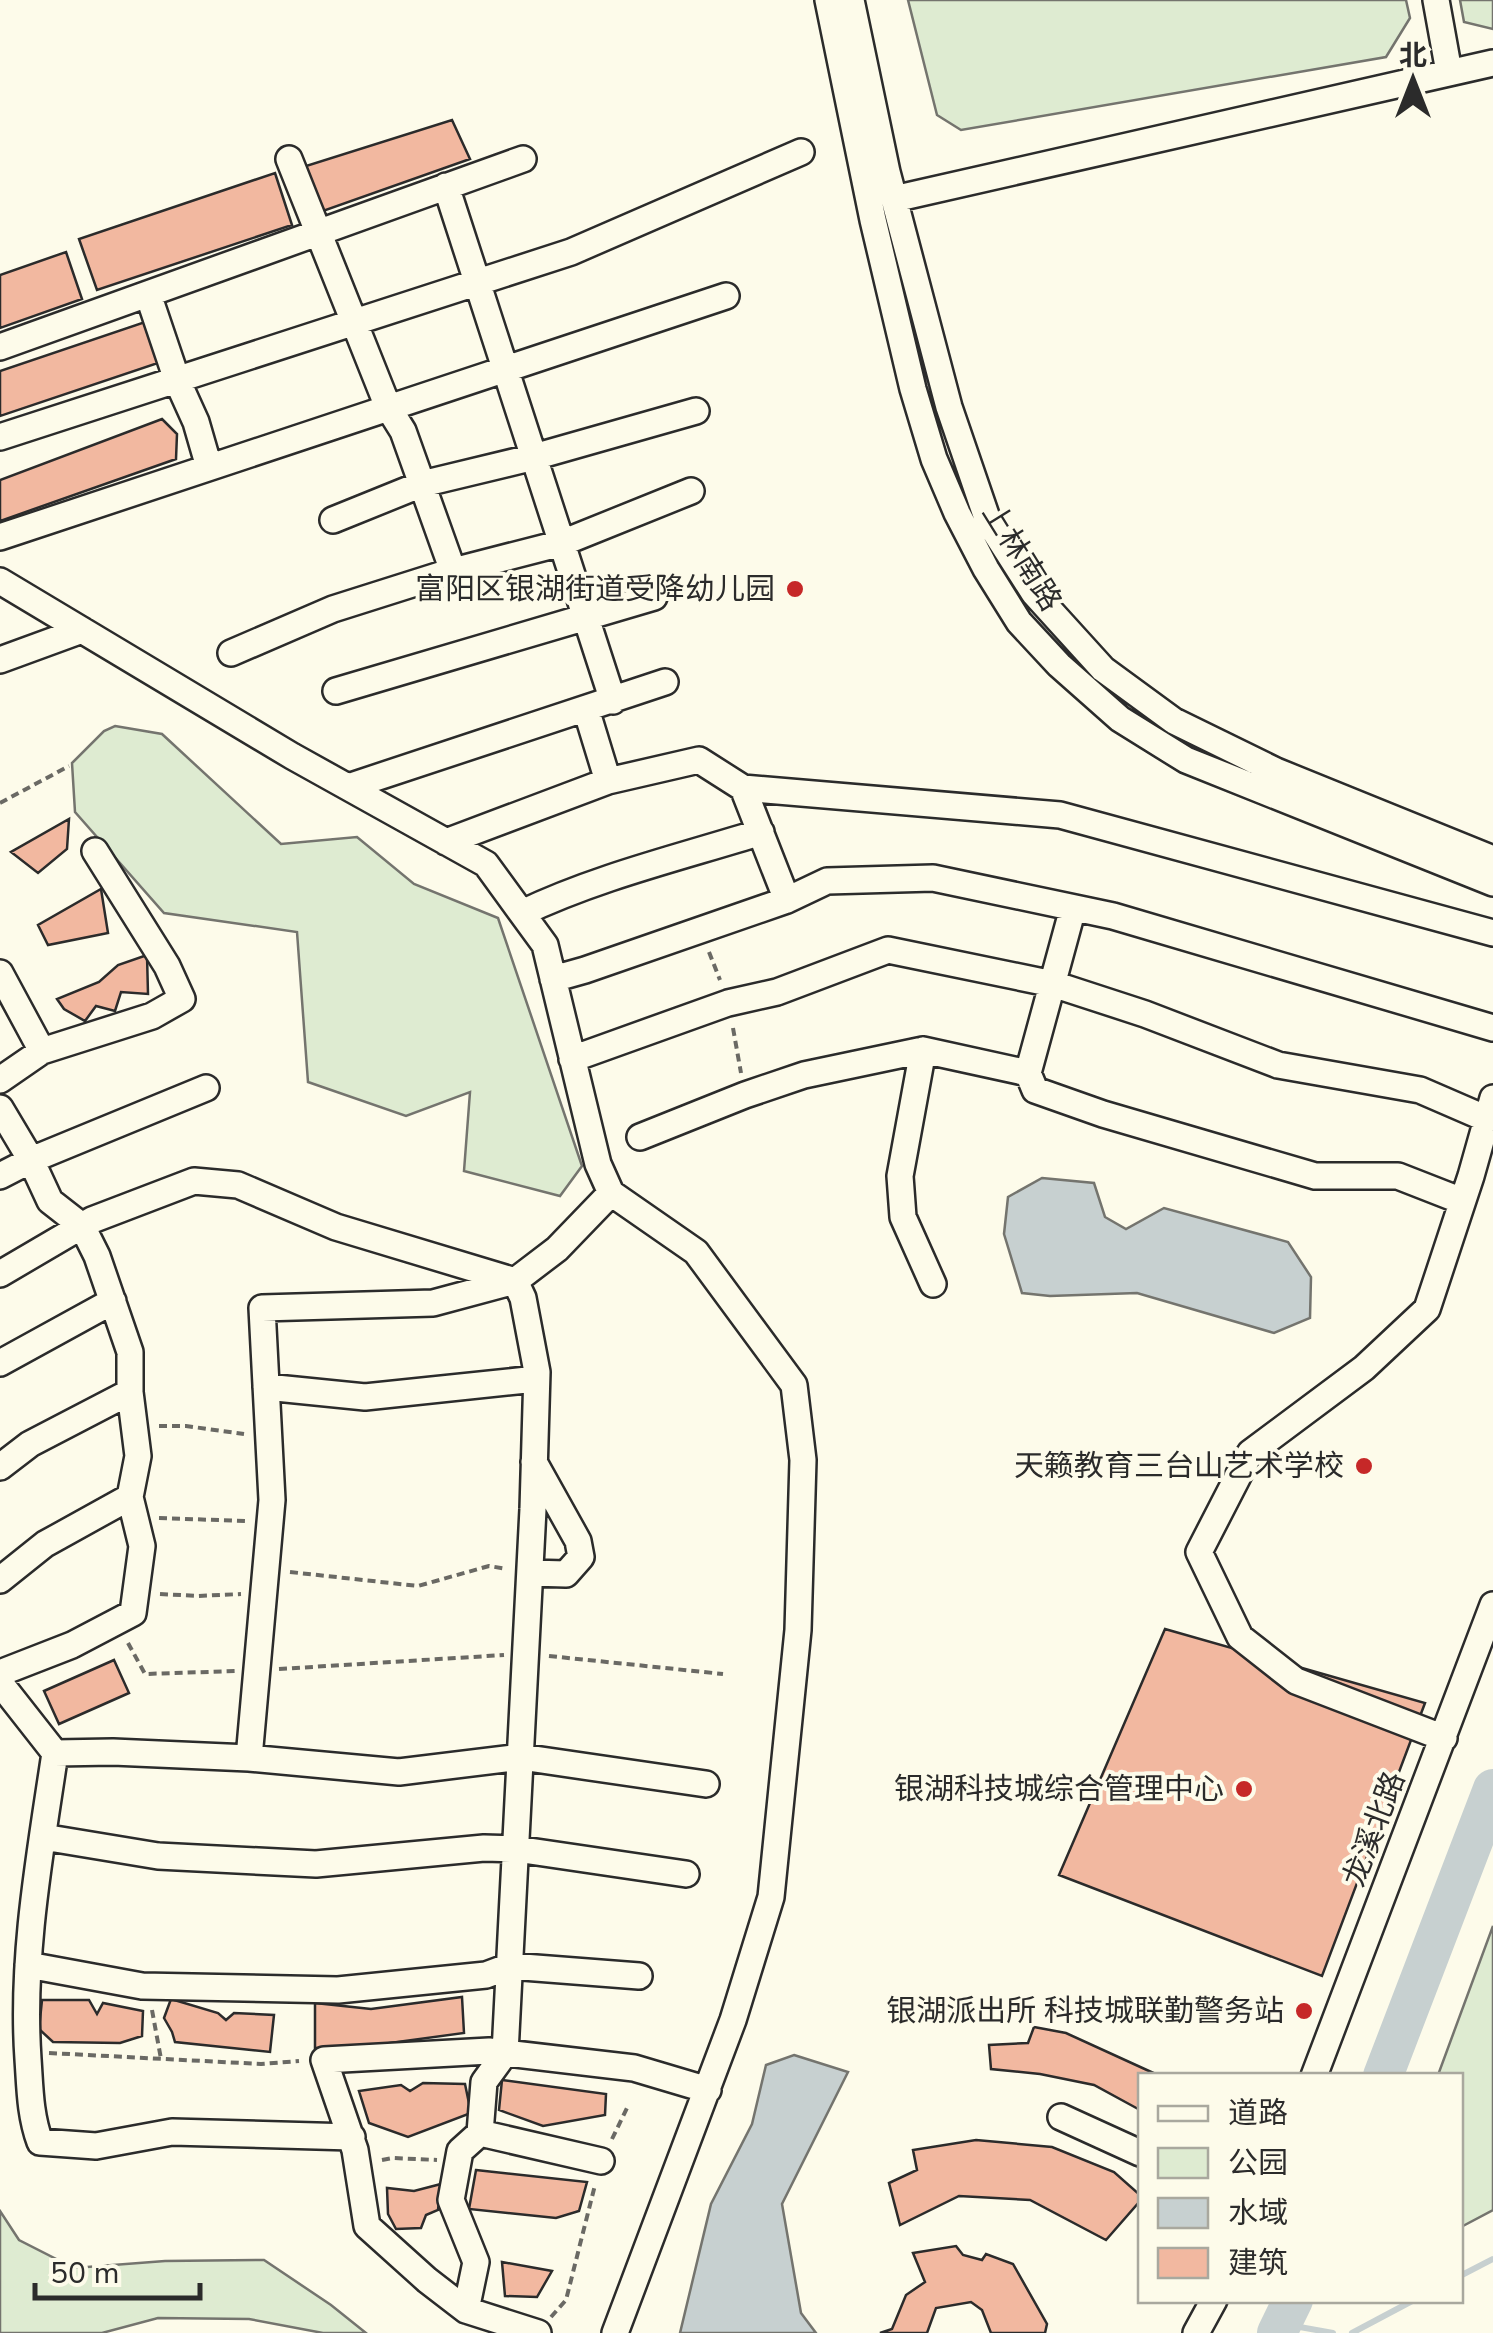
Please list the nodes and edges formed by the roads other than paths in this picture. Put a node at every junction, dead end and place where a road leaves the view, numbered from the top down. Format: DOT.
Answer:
graph roads {
  1 [pos="828,0"];
  2 [pos="850,0"];
  3 [pos="1436,0"];
  4 [pos="1493,63"];
  5 [pos="1449,72"];
  6 [pos="801,152"];
  7 [pos="289,159"];
  8 [pos="523,159"];
  9 [pos="446,186"];
  10 [pos="894,198"];
  11 [pos="319,232"];
  12 [pos="477,283"];
  13 [pos="148,294"];
  14 [pos="726,296"];
  15 [pos="355,322"];
  16 [pos="0,348"];
  17 [pos="505,368"];
  18 [pos="177,380"];
  19 [pos="388,407"];
  20 [pos="696,410"];
  21 [pos="0,437"];
  22 [pos="534,457"];
  23 [pos="209,467"];
  24 [pos="422,484"];
  25 [pos="691,491"];
  26 [pos="333,520"];
  27 [pos="0,537"];
  28 [pos="562,543"];
  29 [pos="453,570"];
  30 [pos="0,581"];
  31 [pos="654,598"];
  32 [pos="586,618"];
  33 [pos="82,630"];
  34 [pos="232,654"];
  35 [pos="0,660"];
  36 [pos="665,682"];
  37 [pos="336,690"];
  38 [pos="613,701"];
  39 [pos="586,710"];
  40 [pos="608,782"];
  41 [pos="348,787"];
  42 [pos="744,788"];
  43 [pos="761,832"];
  44 [pos="446,842"];
  45 [pos="95,850"];
  46 [pos="1493,860"];
  47 [pos="1493,884"];
  48 [pos="787,900"];
  49 [pos="1073,908"];
  50 [pos="522,913"];
  51 [pos="1493,933"];
  52 [pos="0,973"];
  53 [pos="553,978"];
  54 [pos="1052,984"];
  55 [pos="1493,1028"];
  56 [pos="923,1050"];
  57 [pos="42,1051"];
  58 [pos="572,1059"];
  59 [pos="1028,1074"];
  60 [pos="0,1080"];
  61 [pos="206,1088"];
  62 [pos="0,1108"];
  63 [pos="1490,1108"];
  64 [pos="640,1138"];
  65 [pos="32,1160"];
  66 [pos="0,1176"];
  67 [pos="611,1193"];
  68 [pos="1462,1201"];
  69 [pos="82,1226"];
  70 [pos="0,1274"];
  71 [pos="514,1281"];
  72 [pos="933,1284"];
  73 [pos="113,1301"];
  74 [pos="0,1364"];
  75 [pos="536,1379"];
  76 [pos="266,1387"];
  77 [pos="130,1392"];
  78 [pos="534,1462"];
  79 [pos="0,1467"];
  80 [pos="132,1508"];
  81 [pos="530,1573"];
  82 [pos="0,1580"];
  83 [pos="1493,1605"];
  84 [pos="0,1673"];
  85 [pos="0,1684"];
  86 [pos="1444,1738"];
  87 [pos="55,1753"];
  88 [pos="521,1757"];
  89 [pos="248,1758"];
  90 [pos="706,1784"];
  91 [pos="43,1837"];
  92 [pos="516,1850"];
  93 [pos="686,1874"];
  94 [pos="28,1965"];
  95 [pos="510,1966"];
  96 [pos="638,1976"];
  97 [pos="505,2053"];
  98 [pos="1315,2073"];
  99 [pos="708,2090"];
  100 [pos="1061,2118"];
  101 [pos="480,2133"];
  102 [pos="352,2138"];
  103 [pos="1138,2152"];
  104 [pos="601,2162"];
  105 [pos="1212,2303"];
  106 [pos="466,2310"];
  107 [pos="538,2333"];
  108 [pos="615,2333"];
  109 [pos="1196,2333"];
  1 -- 47 [label="street, 上林南路"];
  2 -- 10 [label="street, 上林南路"];
  3 -- 5 [label="street"];
  4 -- 5 [label="street"];
  5 -- 10 [label="street"];
  6 -- 12 [label="street"];
  7 -- 11 [label="street"];
  8 -- 9 [label="street"];
  9 -- 11 [label="street"];
  9 -- 12 [label="street"];
  10 -- 46 [label="street, 上林南路"];
  11 -- 13 [label="street"];
  11 -- 15 [label="street"];
  12 -- 15 [label="street"];
  12 -- 17 [label="street"];
  13 -- 16 [label="street"];
  13 -- 18 [label="street"];
  14 -- 17 [label="street"];
  15 -- 18 [label="street"];
  15 -- 19 [label="street"];
  17 -- 19 [label="street"];
  17 -- 22 [label="street"];
  18 -- 21 [label="street"];
  18 -- 23 [label="street"];
  19 -- 23 [label="street"];
  19 -- 24 [label="street"];
  20 -- 22 [label="street"];
  22 -- 24 [label="street"];
  22 -- 28 [label="street"];
  23 -- 27 [label="street"];
  24 -- 26 [label="street"];
  24 -- 29 [label="street"];
  25 -- 28 [label="street"];
  28 -- 29 [label="street"];
  28 -- 32 [label="street"];
  29 -- 34 [label="street"];
  30 -- 33 [label="street"];
  31 -- 32 [label="street"];
  32 -- 37 [label="street"];
  32 -- 38 [label="street"];
  33 -- 35 [label="street"];
  33 -- 41 [label="street"];
  36 -- 38 [label="street"];
  38 -- 39 [label="street"];
  39 -- 40 [label="street"];
  39 -- 41 [label="street"];
  40 -- 42 [label="street"];
  40 -- 44 [label="street"];
  41 -- 44 [label="street"];
  42 -- 43 [label="street"];
  42 -- 51 [label="street"];
  43 -- 48 [label="street"];
  43 -- 50 [label="street"];
  44 -- 50 [label="street"];
  45 -- 57 [label="street"];
  48 -- 49 [label="street"];
  48 -- 53 [label="street"];
  49 -- 54 [label="street"];
  49 -- 55 [label="street"];
  50 -- 53 [label="street"];
  52 -- 57 [label="street"];
  53 -- 58 [label="street"];
  54 -- 58 [label="street"];
  54 -- 59 [label="street"];
  54 -- 63 [label="street"];
  56 -- 59 [label="street"];
  56 -- 64 [label="street"];
  56 -- 72 [label="street"];
  57 -- 60 [label="street"];
  58 -- 67 [label="street"];
  59 -- 68 [label="street"];
  61 -- 65 [label="street"];
  62 -- 65 [label="street"];
  63 -- 68 [label="street"];
  65 -- 66 [label="street"];
  65 -- 69 [label="street"];
  67 -- 71 [label="street"];
  67 -- 99 [label="street"];
  68 -- 86 [label="street"];
  69 -- 70 [label="street"];
  69 -- 71 [label="street"];
  69 -- 73 [label="street"];
  71 -- 75 [label="street"];
  71 -- 76 [label="street"];
  73 -- 74 [label="street"];
  73 -- 77 [label="street"];
  75 -- 76 [label="street"];
  75 -- 78 [label="street"];
  76 -- 89 [label="street"];
  77 -- 79 [label="street"];
  77 -- 80 [label="street"];
  78 -- 81 [label="street"];
  78 -- 81 [label="street"];
  80 -- 82 [label="street"];
  80 -- 84 [label="street"];
  81 -- 88 [label="street"];
  83 -- 86 [label="street, 龙溪北路"];
  85 -- 87 [label="street"];
  86 -- 98 [label="street, 龙溪北路"];
  87 -- 89 [label="street"];
  87 -- 91 [label="street"];
  88 -- 89 [label="street"];
  88 -- 90 [label="street"];
  88 -- 92 [label="street"];
  91 -- 92 [label="street"];
  91 -- 94 [label="street"];
  92 -- 93 [label="street"];
  92 -- 95 [label="street"];
  94 -- 95 [label="street"];
  94 -- 102 [label="street"];
  95 -- 96 [label="street"];
  95 -- 97 [label="street"];
  97 -- 99 [label="street"];
  97 -- 101 [label="street"];
  97 -- 102 [label="street"];
  99 -- 108 [label="street"];
  100 -- 103 [label="street"];
  101 -- 104 [label="street"];
  101 -- 106 [label="street"];
  102 -- 106 [label="street"];
  105 -- 109 [label="street"];
  106 -- 107 [label="street"];
}
